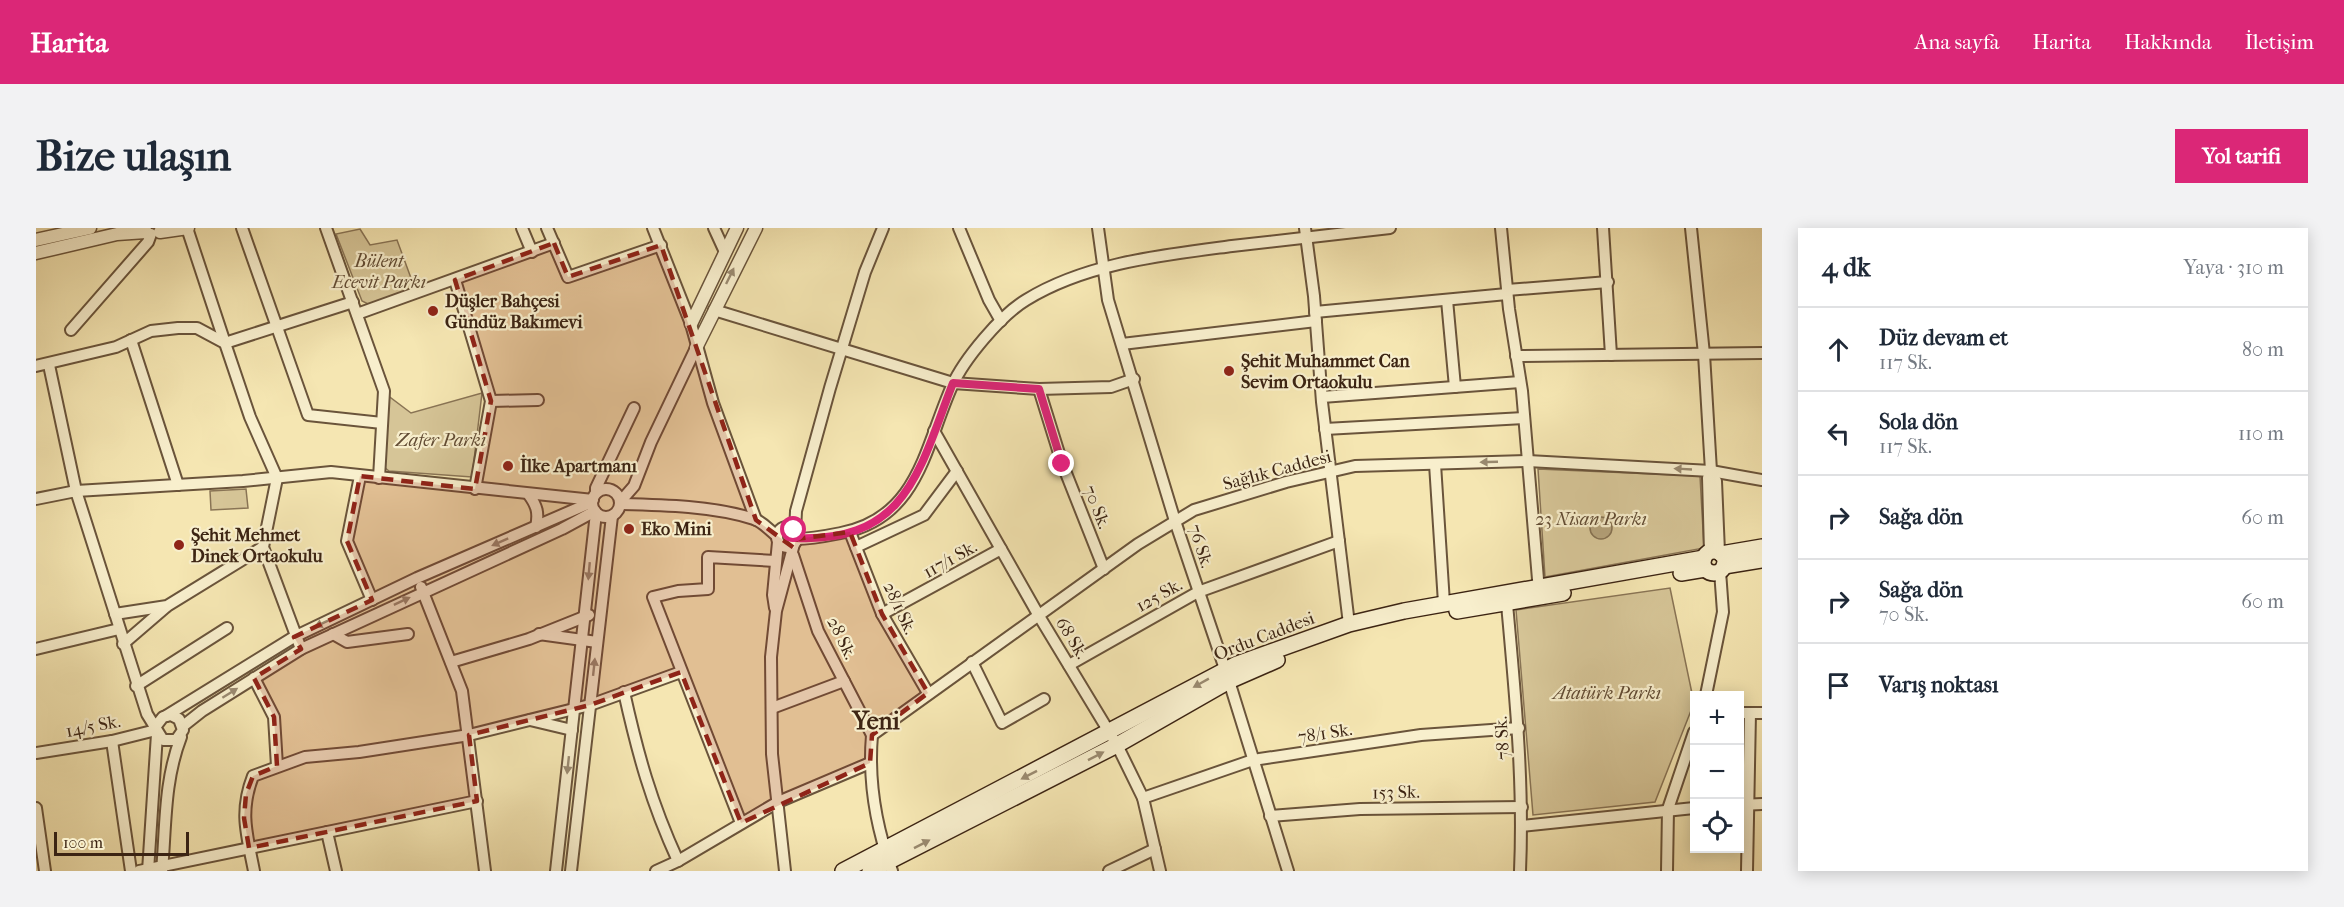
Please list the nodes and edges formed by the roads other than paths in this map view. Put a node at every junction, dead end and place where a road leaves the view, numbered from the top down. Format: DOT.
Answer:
graph roads {
  1 [pos="90,228"];
  2 [pos="188,228"];
  3 [pos="242,228"];
  4 [pos="326,228"];
  5 [pos="522,228"];
  6 [pos="547,228"];
  7 [pos="653,228"];
  8 [pos="714,228"];
  9 [pos="738,228"];
  10 [pos="756,228"];
  11 [pos="883,228"];
  12 [pos="959,228"];
  13 [pos="1098,228"];
  14 [pos="1390,228"];
  15 [pos="1501,228"];
  16 [pos="1603,228"];
  17 [pos="1691,228"];
  18 [pos="74,230"];
  19 [pos="152,231"];
  20 [pos="1305,232"];
  21 [pos="36,240"];
  22 [pos="554,243"];
  23 [pos="661,245"];
  24 [pos="532,252"];
  25 [pos="726,252"];
  26 [pos="36,253"];
  27 [pos="1104,268"];
  28 [pos="455,280"];
  29 [pos="1608,282"];
  30 [pos="1507,292"];
  31 [pos="1447,300"];
  32 [pos="353,302"];
  33 [pos="714,310"];
  34 [pos="357,314"];
  35 [pos="1316,317"];
  36 [pos="1001,321"];
  37 [pos="691,324"];
  38 [pos="277,327"];
  39 [pos="71,330"];
  40 [pos="131,340"];
  41 [pos="225,343"];
  42 [pos="1122,344"];
  43 [pos="696,348"];
  44 [pos="842,350"];
  45 [pos="1762,353"];
  46 [pos="1704,354"];
  47 [pos="1611,355"];
  48 [pos="1516,356"];
  49 [pos="49,365"];
  50 [pos="36,366"];
  51 [pos="1134,379"];
  52 [pos="1520,382"];
  53 [pos="953,383"];
  54 [pos="1455,387"];
  55 [pos="1039,389"];
  56 [pos="1322,397"];
  57 [pos="491,400"];
  58 [pos="538,400"];
  59 [pos="634,408"];
  60 [pos="1524,418"];
  61 [pos="382,423"];
  62 [pos="1325,429"];
  63 [pos="934,431"];
  64 [pos="1528,461"];
  65 [pos="1435,464"];
  66 [pos="957,471"];
  67 [pos="1331,472"];
  68 [pos="1711,472"];
  69 [pos="360,476"];
  70 [pos="277,478"];
  71 [pos="379,478"];
  72 [pos="1762,480"];
  73 [pos="178,485"];
  74 [pos="475,489"];
  75 [pos="76,491"];
  76 [pos="529,495"];
  77 [pos="36,499"];
  78 [pos="620,503"];
  79 [pos="594,504"];
  80 [pos="796,511"];
  81 [pos="612,516"];
  82 [pos="1175,521"];
  83 [pos="759,522"];
  84 [pos="536,527"];
  85 [pos="850,531"];
  86 [pos="780,533"];
  87 [pos="1339,541"];
  88 [pos="794,542"];
  89 [pos="263,547"];
  90 [pos="856,547"];
  91 [pos="1762,547"];
  92 [pos="1001,549"];
  93 [pos="1762,560"];
  94 [pos="775,561"];
  95 [pos="1715,562"];
  96 [pos="1104,569"];
  97 [pos="417,578"];
  98 [pos="423,591"];
  99 [pos="1198,592"];
  100 [pos="1539,592"];
  101 [pos="372,600"];
  102 [pos="1444,603"];
  103 [pos="1507,604"];
  104 [pos="167,606"];
  105 [pos="776,611"];
  106 [pos="115,614"];
  107 [pos="586,614"];
  108 [pos="882,614"];
  109 [pos="600,616"];
  110 [pos="1039,616"];
  111 [pos="1349,624"];
  112 [pos="227,628"];
  113 [pos="119,629"];
  114 [pos="333,634"];
  115 [pos="408,634"];
  116 [pos="539,634"];
  117 [pos="294,637"];
  118 [pos="582,640"];
  119 [pos="597,642"];
  120 [pos="123,644"];
  121 [pos="36,649"];
  122 [pos="301,649"];
  123 [pos="451,662"];
  124 [pos="972,662"];
  125 [pos="1069,664"];
  126 [pos="681,672"];
  127 [pos="1227,676"];
  128 [pos="254,678"];
  129 [pos="844,681"];
  130 [pos="136,686"];
  131 [pos="1707,691"];
  132 [pos="624,692"];
  133 [pos="928,693"];
  134 [pos="1044,699"];
  135 [pos="590,705"];
  136 [pos="574,706"];
  137 [pos="772,708"];
  138 [pos="1745,713"];
  139 [pos="1762,713"];
  140 [pos="166,716"];
  141 [pos="526,719"];
  142 [pos="1519,728"];
  143 [pos="156,730"];
  144 [pos="182,730"];
  145 [pos="572,730"];
  146 [pos="470,735"];
  147 [pos="872,735"];
  148 [pos="1114,739"];
  149 [pos="112,741"];
  150 [pos="1690,745"];
  151 [pos="36,753"];
  152 [pos="1253,760"];
  153 [pos="870,763"];
  154 [pos="277,766"];
  155 [pos="1143,798"];
  156 [pos="477,801"];
  157 [pos="778,802"];
  158 [pos="1762,804"];
  159 [pos="1744,805"];
  160 [pos="1522,807"];
  161 [pos="36,808"];
  162 [pos="1690,808"];
  163 [pos="1668,809"];
  164 [pos="1270,816"];
  165 [pos="741,823"];
  166 [pos="1522,826"];
  167 [pos="327,831"];
  168 [pos="249,848"];
  169 [pos="1155,849"];
  170 [pos="889,860"];
  171 [pos="678,861"];
  172 [pos="163,869"];
  173 [pos="45,871"];
  174 [pos="131,871"];
  175 [pos="145,871"];
  176 [pos="254,871"];
  177 [pos="336,871"];
  178 [pos="485,871"];
  179 [pos="556,871"];
  180 [pos="571,871"];
  181 [pos="656,871"];
  182 [pos="785,871"];
  183 [pos="843,871"];
  184 [pos="870,871"];
  185 [pos="1109,871"];
  186 [pos="1160,871"];
  187 [pos="1288,871"];
  188 [pos="1520,871"];
  189 [pos="1667,871"];
  190 [pos="1747,871"];
  1 -- 18 [label="street"];
  2 -- 19 [label="street"];
  2 -- 41 [label="street"];
  3 -- 38 [label="street"];
  4 -- 32 [label="street"];
  5 -- 24 [label="street"];
  6 -- 22 [label="street"];
  7 -- 23 [label="street"];
  8 -- 25 [label="street"];
  9 -- 25 [label="street"];
  33 -- 10 [label="street, one-way"];
  11 -- 44 [label="street"];
  12 -- 36 [label="street"];
  13 -- 27 [label="street, 76 Sk."];
  14 -- 20 [label="street"];
  15 -- 30 [label="street"];
  16 -- 29 [label="street"];
  17 -- 46 [label="street"];
  18 -- 21 [label="street"];
  19 -- 26 [label="street"];
  19 -- 39 [label="street"];
  20 -- 27 [label="street"];
  20 -- 35 [label="street"];
  22 -- 23 [label="street"];
  22 -- 24 [label="street"];
  23 -- 37 [label="street"];
  24 -- 28 [label="street"];
  25 -- 37 [label="street"];
  27 -- 36 [label="street"];
  27 -- 42 [label="street, 76 Sk."];
  28 -- 34 [label="street"];
  28 -- 57 [label="street"];
  29 -- 30 [label="street"];
  29 -- 47 [label="street"];
  30 -- 31 [label="street"];
  30 -- 48 [label="street"];
  31 -- 35 [label="street"];
  31 -- 54 [label="street"];
  32 -- 34 [label="street"];
  32 -- 38 [label="street"];
  33 -- 43 [label="street"];
  33 -- 44 [label="street"];
  34 -- 61 [label="street"];
  35 -- 42 [label="street"];
  35 -- 56 [label="street"];
  36 -- 53 [label="street"];
  37 -- 43 [label="street"];
  38 -- 41 [label="street"];
  38 -- 61 [label="street"];
  40 -- 41 [label="street"];
  40 -- 49 [label="street"];
  40 -- 73 [label="street"];
  41 -- 70 [label="street"];
  42 -- 51 [label="street, 76 Sk."];
  43 -- 78 [label="street"];
  43 -- 83 [label="street"];
  44 -- 53 [label="street"];
  44 -- 80 [label="street"];
  45 -- 46 [label="street"];
  46 -- 47 [label="street"];
  46 -- 68 [label="street"];
  47 -- 48 [label="street"];
  48 -- 52 [label="street"];
  49 -- 50 [label="street"];
  49 -- 75 [label="street"];
  51 -- 55 [label="street"];
  51 -- 82 [label="street, 76 Sk."];
  52 -- 54 [label="street"];
  52 -- 60 [label="street"];
  53 -- 55 [label="street"];
  53 -- 63 [label="street"];
  54 -- 56 [label="street"];
  55 -- 96 [label="street, 70 Sk."];
  56 -- 62 [label="street"];
  57 -- 58 [label="street"];
  57 -- 74 [label="street"];
  59 -- 79 [label="street"];
  60 -- 62 [label="street"];
  60 -- 64 [label="street"];
  61 -- 71 [label="street"];
  62 -- 67 [label="street"];
  63 -- 66 [label="street, 68 Sk."];
  63 -- 85 [label="street"];
  64 -- 65 [label="street, Sağlık Caddesi, one-way"];
  68 -- 64 [label="street, Sağlık Caddesi, one-way"];
  64 -- 100 [label="street"];
  65 -- 67 [label="street, Sağlık Caddesi"];
  65 -- 102 [label="street"];
  66 -- 90 [label="street"];
  66 -- 92 [label="street, 68 Sk."];
  67 -- 82 [label="street, Sağlık Caddesi"];
  67 -- 87 [label="street"];
  68 -- 72 [label="street, Sağlık Caddesi"];
  68 -- 95 [label="street"];
  69 -- 70 [label="street"];
  69 -- 71 [label="street"];
  69 -- 101 [label="street"];
  70 -- 73 [label="street"];
  70 -- 89 [label="street"];
  71 -- 74 [label="street"];
  73 -- 75 [label="street"];
  74 -- 76 [label="street"];
  75 -- 77 [label="street"];
  75 -- 106 [label="street"];
  76 -- 79 [label="street"];
  76 -- 84 [label="street"];
  78 -- 79 [label="street"];
  78 -- 81 [label="street"];
  78 -- 83 [label="street"];
  79 -- 81 [label="street"];
  79 -- 84 [label="street"];
  79 -- 98 [label="street"];
  79 -- 107 [label="street, one-way"];
  80 -- 86 [label="street"];
  80 -- 88 [label="street"];
  81 -- 109 [label="street"];
  82 -- 96 [label="street, Sağlık Caddesi"];
  82 -- 99 [label="street, 76 Sk."];
  83 -- 86 [label="street"];
  84 -- 97 [label="street, one-way"];
  85 -- 88 [label="street"];
  85 -- 90 [label="street, 28/1 Sk."];
  86 -- 88 [label="street"];
  86 -- 88 [label="street"];
  86 -- 94 [label="street"];
  87 -- 99 [label="street, 125 Sk."];
  87 -- 111 [label="street"];
  88 -- 105 [label="street"];
  88 -- 129 [label="street, 28 Sk."];
  89 -- 104 [label="street"];
  89 -- 117 [label="street"];
  90 -- 108 [label="street, 28/1 Sk."];
  91 -- 95 [label="main road, Ordu Caddesi"];
  92 -- 108 [label="street, 117/1 Sk."];
  92 -- 110 [label="street, 68 Sk."];
  93 -- 95 [label="main road, Ordu Caddesi"];
  94 -- 105 [label="street"];
  94 -- 126 [label="street"];
  95 -- 100 [label="main road, Ordu Caddesi"];
  95 -- 131 [label="street"];
  96 -- 110 [label="street, Sağlık Caddesi"];
  97 -- 98 [label="street"];
  97 -- 101 [label="street"];
  114 -- 98 [label="street, one-way"];
  98 -- 123 [label="street"];
  99 -- 125 [label="street, 125 Sk."];
  99 -- 127 [label="street, 76 Sk."];
  100 -- 102 [label="main road, Ordu Caddesi"];
  100 -- 103 [label="main road, Ordu Caddesi"];
  101 -- 117 [label="street, one-way"];
  102 -- 111 [label="main road, Ordu Caddesi"];
  103 -- 127 [label="main road, Ordu Caddesi"];
  103 -- 142 [label="street, 78 Sk."];
  104 -- 106 [label="street"];
  104 -- 120 [label="street"];
  105 -- 137 [label="street"];
  106 -- 113 [label="street"];
  107 -- 109 [label="street"];
  107 -- 116 [label="street"];
  107 -- 118 [label="street"];
  108 -- 133 [label="street, 28/1 Sk."];
  109 -- 119 [label="street"];
  110 -- 124 [label="street, Sağlık Caddesi"];
  110 -- 125 [label="street, 68 Sk."];
  111 -- 127 [label="main road, Ordu Caddesi"];
  112 -- 130 [label="street"];
  113 -- 120 [label="street"];
  113 -- 121 [label="street"];
  114 -- 115 [label="street"];
  114 -- 122 [label="street"];
  116 -- 118 [label="street"];
  116 -- 123 [label="street"];
  117 -- 122 [label="street"];
  117 -- 140 [label="street"];
  118 -- 119 [label="street"];
  118 -- 136 [label="street"];
  135 -- 119 [label="street, one-way"];
  120 -- 130 [label="street"];
  122 -- 128 [label="street"];
  123 -- 146 [label="street"];
  124 -- 133 [label="street, Sağlık Caddesi"];
  124 -- 134 [label="street"];
  125 -- 148 [label="street, 68 Sk."];
  126 -- 132 [label="street"];
  126 -- 165 [label="street"];
  127 -- 148 [label="main road, Ordu Caddesi"];
  127 -- 152 [label="street, 76 Sk."];
  144 -- 128 [label="street, one-way"];
  128 -- 154 [label="street"];
  129 -- 137 [label="street"];
  129 -- 147 [label="street, 28 Sk."];
  130 -- 143 [label="street"];
  132 -- 135 [label="street"];
  132 -- 171 [label="street"];
  133 -- 147 [label="street, Sağlık Caddesi"];
  135 -- 136 [label="street"];
  135 -- 180 [label="street"];
  136 -- 141 [label="street"];
  136 -- 145 [label="street"];
  137 -- 157 [label="street"];
  138 -- 139 [label="street"];
  138 -- 159 [label="street"];
  140 -- 143 [label="street"];
  140 -- 144 [label="street"];
  141 -- 145 [label="street"];
  141 -- 146 [label="street"];
  142 -- 152 [label="street, 78/1 Sk."];
  142 -- 160 [label="street, 78 Sk."];
  143 -- 144 [label="street"];
  143 -- 149 [label="street, 14/5 Sk."];
  143 -- 175 [label="street"];
  144 -- 172 [label="street"];
  145 -- 179 [label="street, one-way"];
  146 -- 154 [label="street"];
  146 -- 156 [label="street"];
  147 -- 153 [label="street"];
  148 -- 155 [label="street, 68 Sk."];
  148 -- 170 [label="main road, Ordu Caddesi"];
  149 -- 151 [label="street, 14/5 Sk."];
  149 -- 174 [label="street"];
  150 -- 163 [label="street"];
  152 -- 155 [label="street, 78/1 Sk."];
  152 -- 164 [label="street, 76 Sk."];
  153 -- 157 [label="street"];
  153 -- 170 [label="street"];
  154 -- 168 [label="street"];
  155 -- 169 [label="street, 68 Sk."];
  156 -- 167 [label="street"];
  156 -- 178 [label="street"];
  157 -- 165 [label="street"];
  157 -- 182 [label="street"];
  158 -- 159 [label="street"];
  159 -- 190 [label="street"];
  160 -- 164 [label="street, 153 Sk."];
  160 -- 166 [label="street, 78 Sk."];
  161 -- 173 [label="street"];
  162 -- 163 [label="street"];
  163 -- 166 [label="street"];
  163 -- 189 [label="street"];
  164 -- 187 [label="street, 76 Sk."];
  165 -- 171 [label="street"];
  166 -- 188 [label="street, 78 Sk."];
  167 -- 168 [label="street"];
  167 -- 177 [label="street"];
  168 -- 172 [label="street"];
  168 -- 176 [label="street"];
  169 -- 185 [label="street"];
  169 -- 186 [label="street, 68 Sk."];
  170 -- 183 [label="main road, Ordu Caddesi"];
  170 -- 184 [label="main road, Ordu Caddesi"];
  171 -- 181 [label="street"];
  172 -- 175 [label="street"];
}
